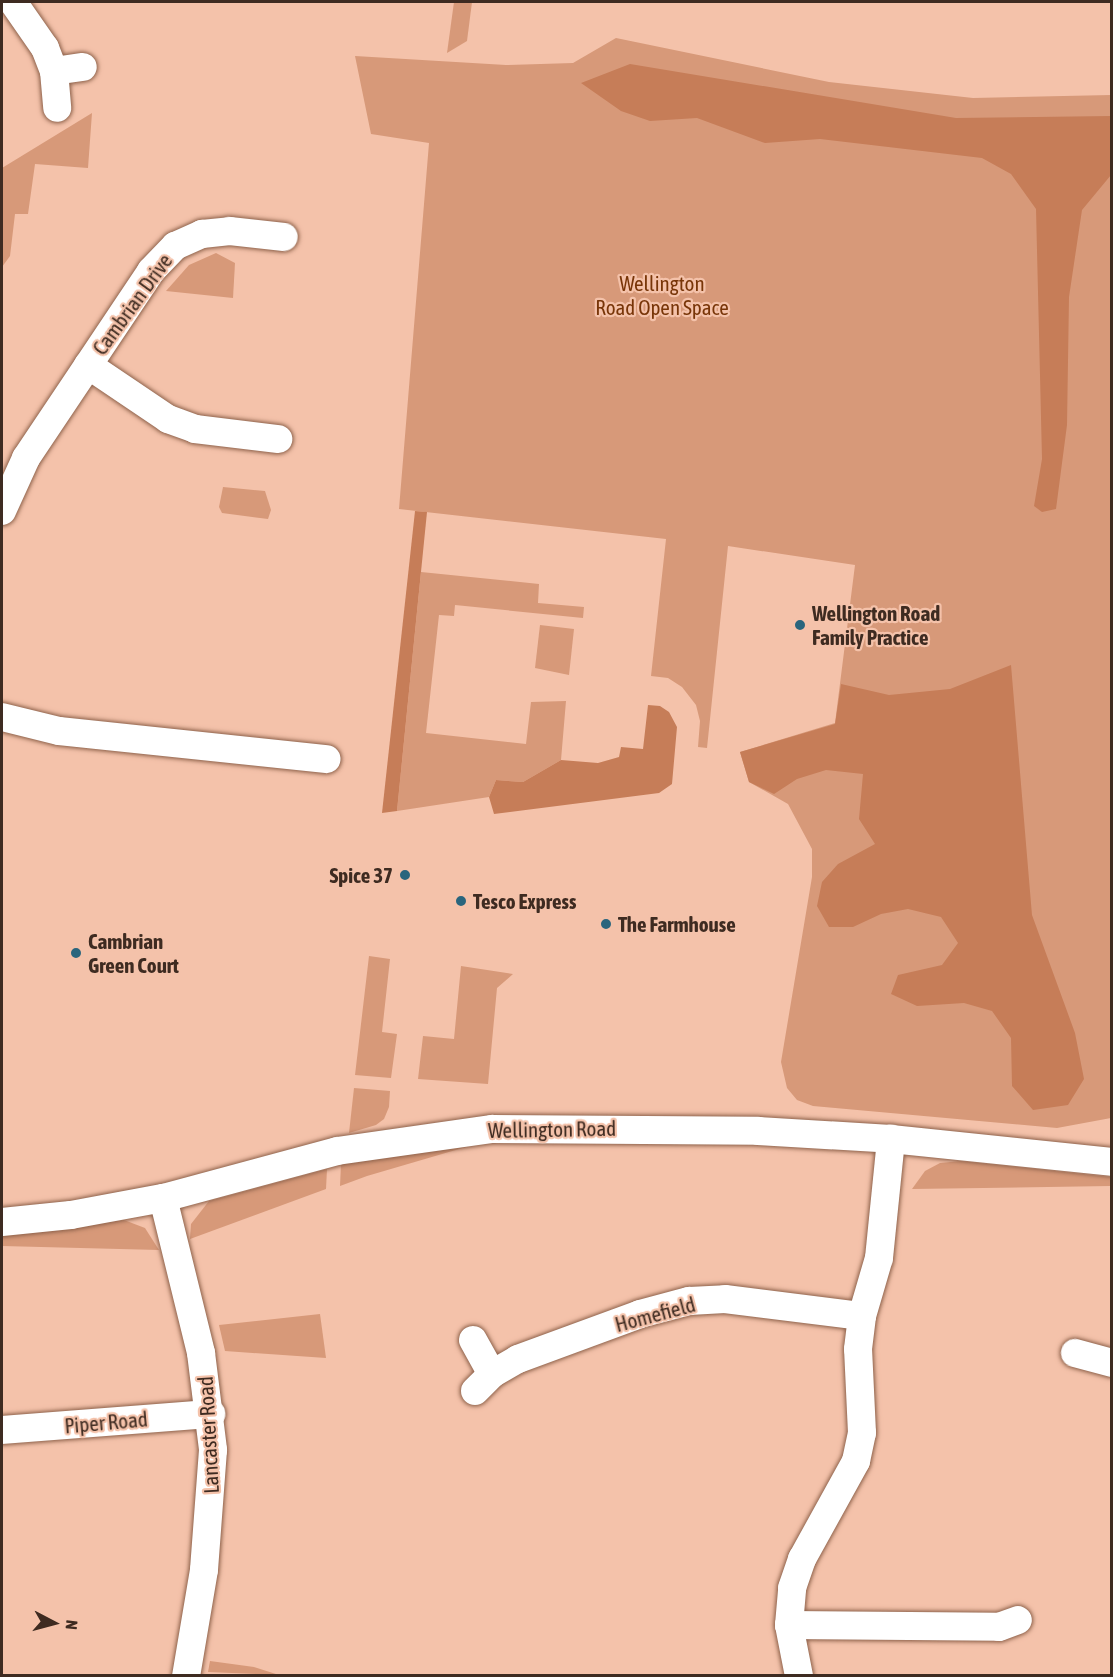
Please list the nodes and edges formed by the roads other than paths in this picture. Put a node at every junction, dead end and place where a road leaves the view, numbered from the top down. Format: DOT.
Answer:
graph roads {
  1 [pos="13,2"];
  2 [pos="83,67"];
  3 [pos="54,71"];
  4 [pos="57,108"];
  5 [pos="284,237"];
  6 [pos="88,365"];
  7 [pos="278,439"];
  8 [pos="2,511"];
  9 [pos="2,717"];
  10 [pos="327,759"];
  11 [pos="891,1139"];
  12 [pos="1112,1162"];
  13 [pos="163,1198"];
  14 [pos="2,1222"];
  15 [pos="862,1316"];
  16 [pos="473,1341"];
  17 [pos="1075,1353"];
  18 [pos="1112,1363"];
  19 [pos="211,1414"];
  20 [pos="2,1430"];
  21 [pos="1018,1620"];
  22 [pos="789,1626"];
  23 [pos="186,1676"];
  24 [pos="799,1676"];
  1 -- 3 [label="street"];
  2 -- 3 [label="street"];
  3 -- 4 [label="street"];
  5 -- 6 [label="street, Cambrian Drive"];
  6 -- 7 [label="street, Cambrian Drive"];
  6 -- 8 [label="street, Cambrian Drive"];
  9 -- 10 [label="street"];
  11 -- 12 [label="street, Wellington Road"];
  11 -- 13 [label="street, Wellington Road"];
  11 -- 15 [label="street"];
  13 -- 14 [label="street, Wellington Road"];
  13 -- 19 [label="street, Lancaster Road"];
  15 -- 16 [label="street, Homefield"];
  15 -- 22 [label="street"];
  17 -- 18 [label="street"];
  19 -- 20 [label="street, Piper Road"];
  19 -- 23 [label="street, Lancaster Road"];
  21 -- 22 [label="street"];
  22 -- 24 [label="street"];
}
